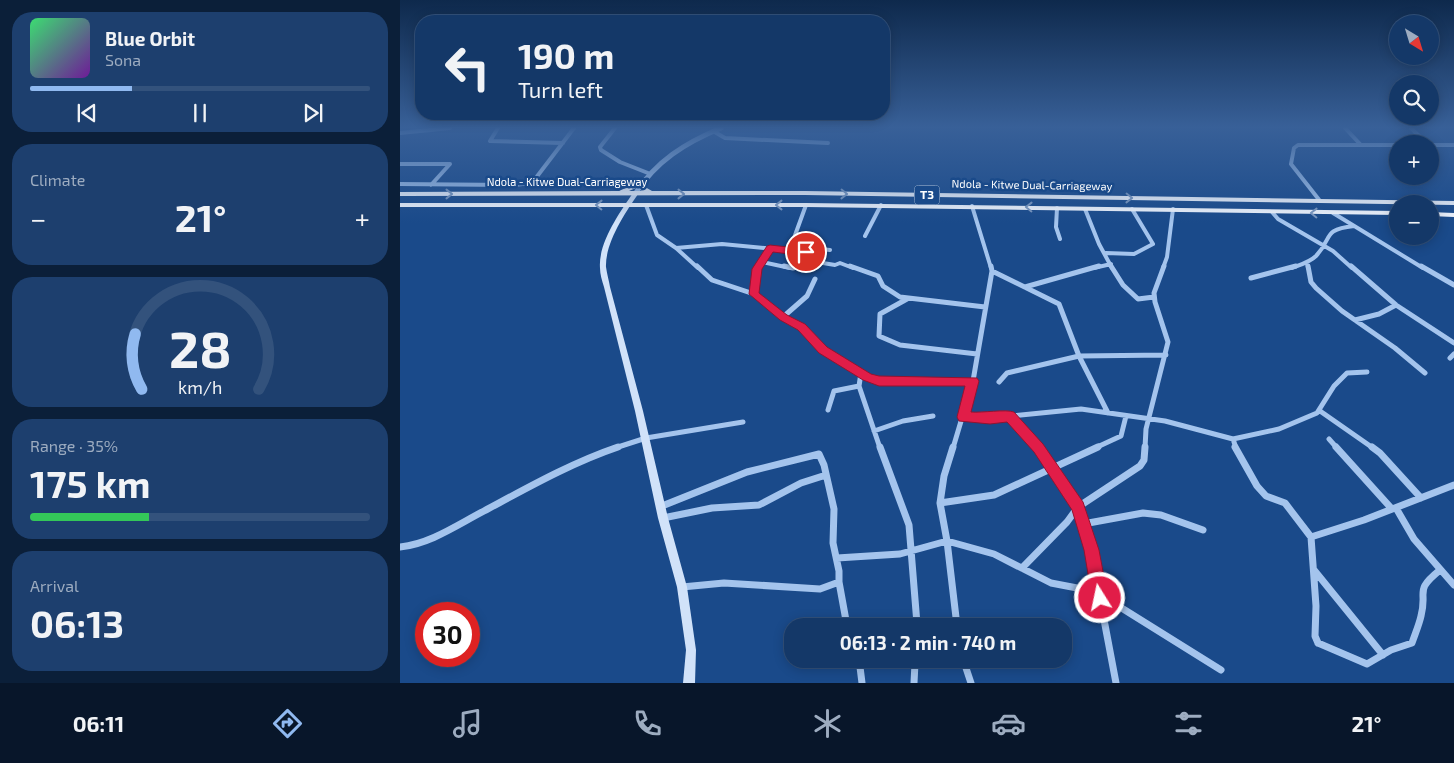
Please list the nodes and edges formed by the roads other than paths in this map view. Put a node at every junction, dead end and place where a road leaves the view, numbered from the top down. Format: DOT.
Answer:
graph roads {
  1 [pos="550,160"];
  2 [pos="616,160"];
  3 [pos="663,160"];
  4 [pos="1292,160"];
  5 [pos="400,164"];
  6 [pos="648,173"];
  7 [pos="641,183"];
  8 [pos="400,184"];
  9 [pos="431,184"];
  10 [pos="400,194"];
  11 [pos="418,194"];
  12 [pos="618,194"];
  13 [pos="635,194"];
  14 [pos="651,194"];
  15 [pos="1320,201"];
  16 [pos="1454,203"];
  17 [pos="806,204"];
  18 [pos="404,205"];
  19 [pos="646,205"];
  20 [pos="881,205"];
  21 [pos="627,206"];
  22 [pos="972,206"];
  23 [pos="1058,208"];
  24 [pos="1085,208"];
  25 [pos="1132,209"];
  26 [pos="1173,209"];
  27 [pos="1272,212"];
  28 [pos="1333,213"];
  29 [pos="1389,214"];
  30 [pos="1439,214"];
  31 [pos="1454,215"];
  32 [pos="1355,226"];
  33 [pos="866,236"];
  34 [pos="1060,240"];
  35 [pos="1322,245"];
  36 [pos="676,248"];
  37 [pos="770,248"];
  38 [pos="790,250"];
  39 [pos="830,250"];
  40 [pos="1106,253"];
  41 [pos="762,262"];
  42 [pos="1307,262"];
  43 [pos="1111,264"];
  44 [pos="992,271"];
  45 [pos="1251,278"];
  46 [pos="814,279"];
  47 [pos="1454,285"];
  48 [pos="1025,287"];
  49 [pos="754,294"];
  50 [pos="1154,297"];
  51 [pos="907,299"];
  52 [pos="1396,305"];
  53 [pos="985,307"];
  54 [pos="784,318"];
  55 [pos="1355,320"];
  56 [pos="1454,343"];
  57 [pos="977,354"];
  58 [pos="1166,355"];
  59 [pos="1079,356"];
  60 [pos="1368,372"];
  61 [pos="861,373"];
  62 [pos="1425,374"];
  63 [pos="973,381"];
  64 [pos="999,382"];
  65 [pos="859,386"];
  66 [pos="828,410"];
  67 [pos="1320,411"];
  68 [pos="1108,413"];
  69 [pos="933,416"];
  70 [pos="1010,416"];
  71 [pos="1126,416"];
  72 [pos="963,417"];
  73 [pos="1149,418"];
  74 [pos="743,422"];
  75 [pos="874,431"];
  76 [pos="646,438"];
  77 [pos="1233,439"];
  78 [pos="1329,439"];
  79 [pos="1052,468"];
  80 [pos="826,475"];
  81 [pos="1454,485"];
  82 [pos="1421,498"];
  83 [pos="940,503"];
  84 [pos="662,506"];
  85 [pos="1078,507"];
  86 [pos="1394,508"];
  87 [pos="663,518"];
  88 [pos="1083,524"];
  89 [pos="1203,530"];
  90 [pos="1310,537"];
  91 [pos="947,541"];
  92 [pos="400,547"];
  93 [pos="911,550"];
  94 [pos="837,558"];
  95 [pos="1022,568"];
  96 [pos="1314,569"];
  97 [pos="1440,570"];
  98 [pos="839,582"];
  99 [pos="1454,585"];
  100 [pos="682,587"];
  101 [pos="1099,595"];
  102 [pos="846,618"];
  103 [pos="917,618"];
  104 [pos="956,618"];
  105 [pos="1383,655"];
  106 [pos="860,668"];
  107 [pos="915,668"];
  108 [pos="966,668"];
  109 [pos="1222,670"];
  110 [pos="689,683"];
  111 [pos="862,683"];
  112 [pos="914,683"];
  113 [pos="970,683"];
  114 [pos="1116,683"];
  1 -- 9 [label="street"];
  2 -- 6 [label="street"];
  3 -- 6 [label="street"];
  4 -- 15 [label="street"];
  5 -- 9 [label="street"];
  6 -- 7 [label="street"];
  7 -- 12 [label="highway"];
  7 -- 13 [label="street"];
  7 -- 14 [label="highway"];
  8 -- 9 [label="street"];
  10 -- 11 [label="highway, Ndola - Kitwe Dual-Carriageway / T3"];
  11 -- 12 [label="highway, Ndola - Kitwe Dual-Carriageway / T3, one-way"];
  11 -- 18 [label="highway"];
  12 -- 13 [label="highway, Ndola - Kitwe Dual-Carriageway / T3"];
  13 -- 14 [label="highway, Ndola - Kitwe Dual-Carriageway / T3"];
  13 -- 21 [label="main road"];
  14 -- 15 [label="highway, Ndola - Kitwe Dual-Carriageway / T3, one-way"];
  15 -- 16 [label="highway, Ndola - Kitwe Dual-Carriageway / T3"];
  17 -- 19 [label="highway, Ndola - Kitwe Dual-Carriageway / T3, one-way"];
  17 -- 20 [label="highway, Ndola - Kitwe Dual-Carriageway / T3"];
  17 -- 38 [label="street"];
  21 -- 18 [label="highway, Ndola - Kitwe Dual-Carriageway / T3, one-way"];
  19 -- 21 [label="highway, Ndola - Kitwe Dual-Carriageway / T3"];
  19 -- 36 [label="street"];
  20 -- 22 [label="highway, Ndola - Kitwe Dual-Carriageway / T3"];
  20 -- 33 [label="street"];
  21 -- 76 [label="main road"];
  23 -- 22 [label="highway, Ndola - Kitwe Dual-Carriageway / T3, one-way"];
  22 -- 44 [label="street"];
  23 -- 24 [label="highway, Ndola - Kitwe Dual-Carriageway / T3"];
  23 -- 34 [label="street"];
  24 -- 25 [label="highway, Ndola - Kitwe Dual-Carriageway / T3"];
  24 -- 40 [label="street"];
  25 -- 26 [label="highway, Ndola - Kitwe Dual-Carriageway / T3"];
  25 -- 40 [label="street"];
  26 -- 27 [label="highway, Ndola - Kitwe Dual-Carriageway / T3"];
  26 -- 50 [label="street"];
  28 -- 27 [label="highway, Ndola - Kitwe Dual-Carriageway / T3, one-way"];
  27 -- 35 [label="street"];
  28 -- 29 [label="highway, Ndola - Kitwe Dual-Carriageway / T3"];
  28 -- 32 [label="street"];
  30 -- 31 [label="highway"];
  32 -- 35 [label="street"];
  32 -- 47 [label="street"];
  35 -- 42 [label="street"];
  35 -- 52 [label="street"];
  36 -- 37 [label="street"];
  36 -- 49 [label="street"];
  37 -- 38 [label="street"];
  37 -- 41 [label="street"];
  38 -- 39 [label="street"];
  40 -- 43 [label="street"];
  41 -- 49 [label="street"];
  41 -- 51 [label="street"];
  42 -- 45 [label="street"];
  42 -- 55 [label="street"];
  43 -- 48 [label="street"];
  43 -- 50 [label="street"];
  44 -- 48 [label="street"];
  44 -- 53 [label="street"];
  46 -- 54 [label="street"];
  48 -- 59 [label="street"];
  49 -- 54 [label="street"];
  50 -- 58 [label="street"];
  51 -- 53 [label="street"];
  51 -- 57 [label="street"];
  52 -- 55 [label="street"];
  52 -- 56 [label="street"];
  53 -- 57 [label="street"];
  54 -- 61 [label="street"];
  55 -- 62 [label="street"];
  57 -- 63 [label="street"];
  58 -- 59 [label="street"];
  58 -- 73 [label="street"];
  59 -- 64 [label="street"];
  59 -- 68 [label="street"];
  60 -- 67 [label="street"];
  61 -- 63 [label="street"];
  61 -- 65 [label="street"];
  63 -- 72 [label="street"];
  65 -- 66 [label="street"];
  65 -- 75 [label="street"];
  67 -- 77 [label="street"];
  67 -- 82 [label="street"];
  68 -- 70 [label="street"];
  68 -- 71 [label="street"];
  69 -- 75 [label="street"];
  70 -- 72 [label="street"];
  70 -- 79 [label="street"];
  71 -- 73 [label="street"];
  71 -- 79 [label="street"];
  72 -- 83 [label="street"];
  73 -- 77 [label="street"];
  73 -- 85 [label="street"];
  74 -- 76 [label="street"];
  75 -- 93 [label="street"];
  76 -- 84 [label="main road"];
  76 -- 92 [label="street"];
  77 -- 90 [label="street"];
  78 -- 86 [label="street"];
  79 -- 83 [label="street"];
  79 -- 85 [label="street"];
  80 -- 84 [label="street"];
  80 -- 87 [label="street"];
  80 -- 94 [label="street"];
  81 -- 82 [label="street"];
  82 -- 86 [label="street"];
  83 -- 91 [label="street"];
  84 -- 87 [label="main road"];
  85 -- 88 [label="street"];
  85 -- 95 [label="street"];
  86 -- 90 [label="street"];
  86 -- 97 [label="street"];
  87 -- 100 [label="main road"];
  88 -- 89 [label="street"];
  88 -- 101 [label="street"];
  90 -- 96 [label="street"];
  91 -- 93 [label="street"];
  91 -- 95 [label="street"];
  91 -- 104 [label="street"];
  93 -- 94 [label="street"];
  93 -- 103 [label="street"];
  94 -- 98 [label="street"];
  95 -- 101 [label="street"];
  96 -- 105 [label="street"];
  96 -- 105 [label="street"];
  97 -- 99 [label="street"];
  97 -- 105 [label="street"];
  98 -- 100 [label="street"];
  98 -- 102 [label="street"];
  100 -- 110 [label="main road"];
  101 -- 109 [label="street"];
  101 -- 114 [label="street"];
  106 -- 111 [label="street"];
  107 -- 112 [label="street"];
  108 -- 113 [label="street"];
}
